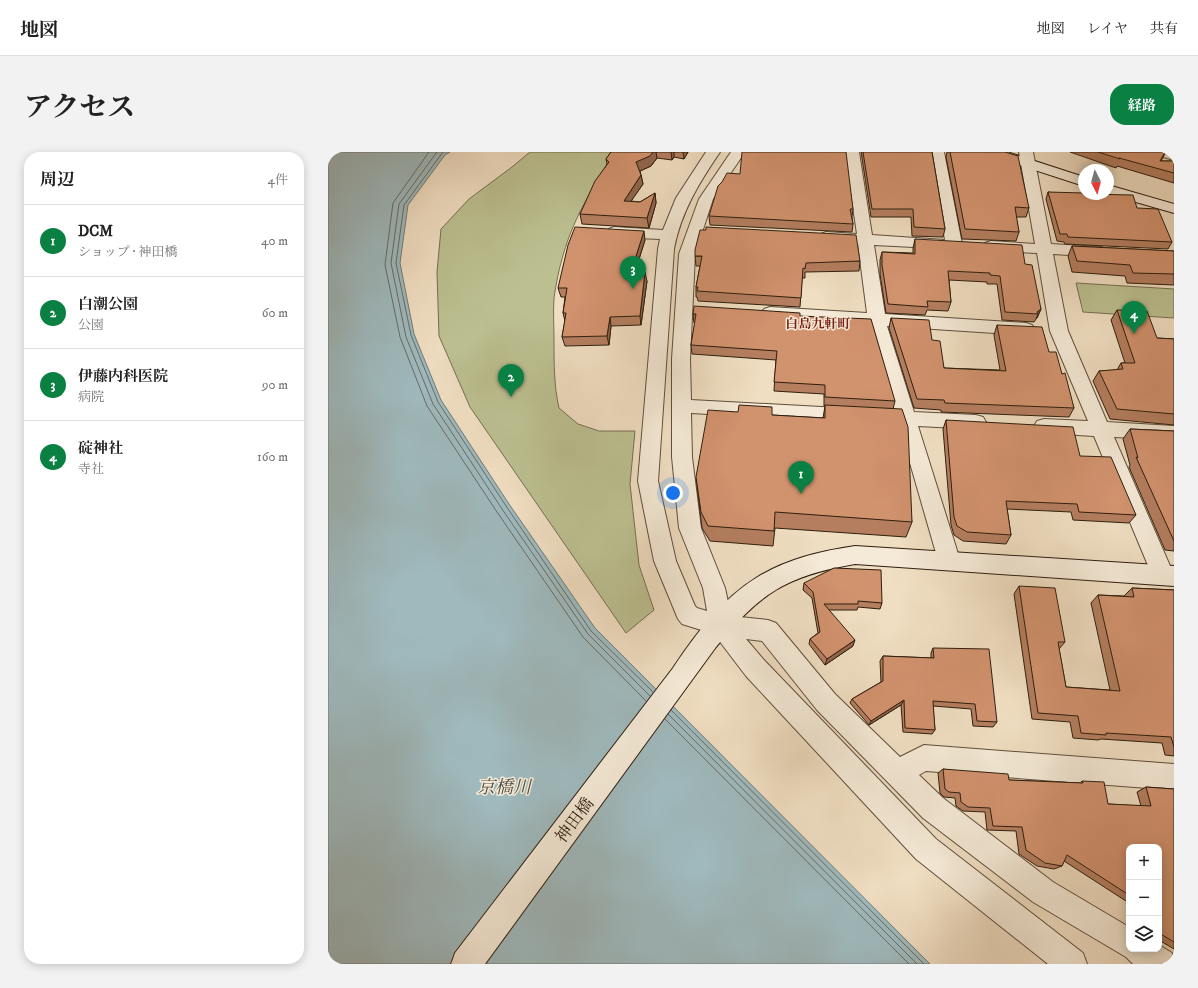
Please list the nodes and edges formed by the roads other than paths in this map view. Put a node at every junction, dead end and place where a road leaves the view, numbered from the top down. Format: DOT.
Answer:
graph roads {
  1 [pos="713,152"];
  2 [pos="738,152"];
  3 [pos="852,152"];
  4 [pos="937,152"];
  5 [pos="994,152"];
  6 [pos="1161,152"];
  7 [pos="1174,156"];
  8 [pos="1028,158"];
  9 [pos="1078,179"];
  10 [pos="1114,191"];
  11 [pos="1174,209"];
  12 [pos="599,231"];
  13 [pos="668,235"];
  14 [pos="810,236"];
  15 [pos="864,239"];
  16 [pos="966,245"];
  17 [pos="1043,249"];
  18 [pos="1112,253"];
  19 [pos="753,311"];
  20 [pos="877,320"];
  21 [pos="1059,331"];
  22 [pos="681,406"];
  23 [pos="906,418"];
  24 [pos="992,423"];
  25 [pos="1023,425"];
  26 [pos="1101,429"];
  27 [pos="1174,433"];
  28 [pos="949,560"];
  29 [pos="1169,576"];
  30 [pos="721,624"];
  31 [pos="898,773"];
  32 [pos="1174,777"];
  33 [pos="1126,942"];
  34 [pos="1142,952"];
  35 [pos="466,964"];
  36 [pos="1072,964"];
  37 [pos="1161,964"];
  1 -- 13 [label="street"];
  2 -- 22 [label="street"];
  3 -- 15 [label="street"];
  4 -- 16 [label="street"];
  5 -- 8 [label="street"];
  6 -- 7 [label="street"];
  8 -- 9 [label="street"];
  8 -- 17 [label="street"];
  10 -- 11 [label="street"];
  12 -- 13 [label="street"];
  13 -- 30 [label="street"];
  14 -- 15 [label="street"];
  15 -- 16 [label="street"];
  15 -- 20 [label="street"];
  16 -- 17 [label="street"];
  17 -- 18 [label="street"];
  17 -- 21 [label="street"];
  19 -- 20 [label="street"];
  20 -- 21 [label="street"];
  20 -- 23 [label="street"];
  21 -- 26 [label="street"];
  22 -- 23 [label="street"];
  22 -- 30 [label="street"];
  23 -- 24 [label="street"];
  23 -- 28 [label="street"];
  25 -- 26 [label="street"];
  26 -- 27 [label="street"];
  26 -- 29 [label="street"];
  28 -- 29 [label="street, 神田橋"];
  28 -- 30 [label="street, 神田橋"];
  30 -- 31 [label="street"];
  30 -- 35 [label="street, 神田橋"];
  30 -- 36 [label="street"];
  31 -- 32 [label="street"];
  31 -- 33 [label="street"];
  34 -- 37 [label="street"];
}
